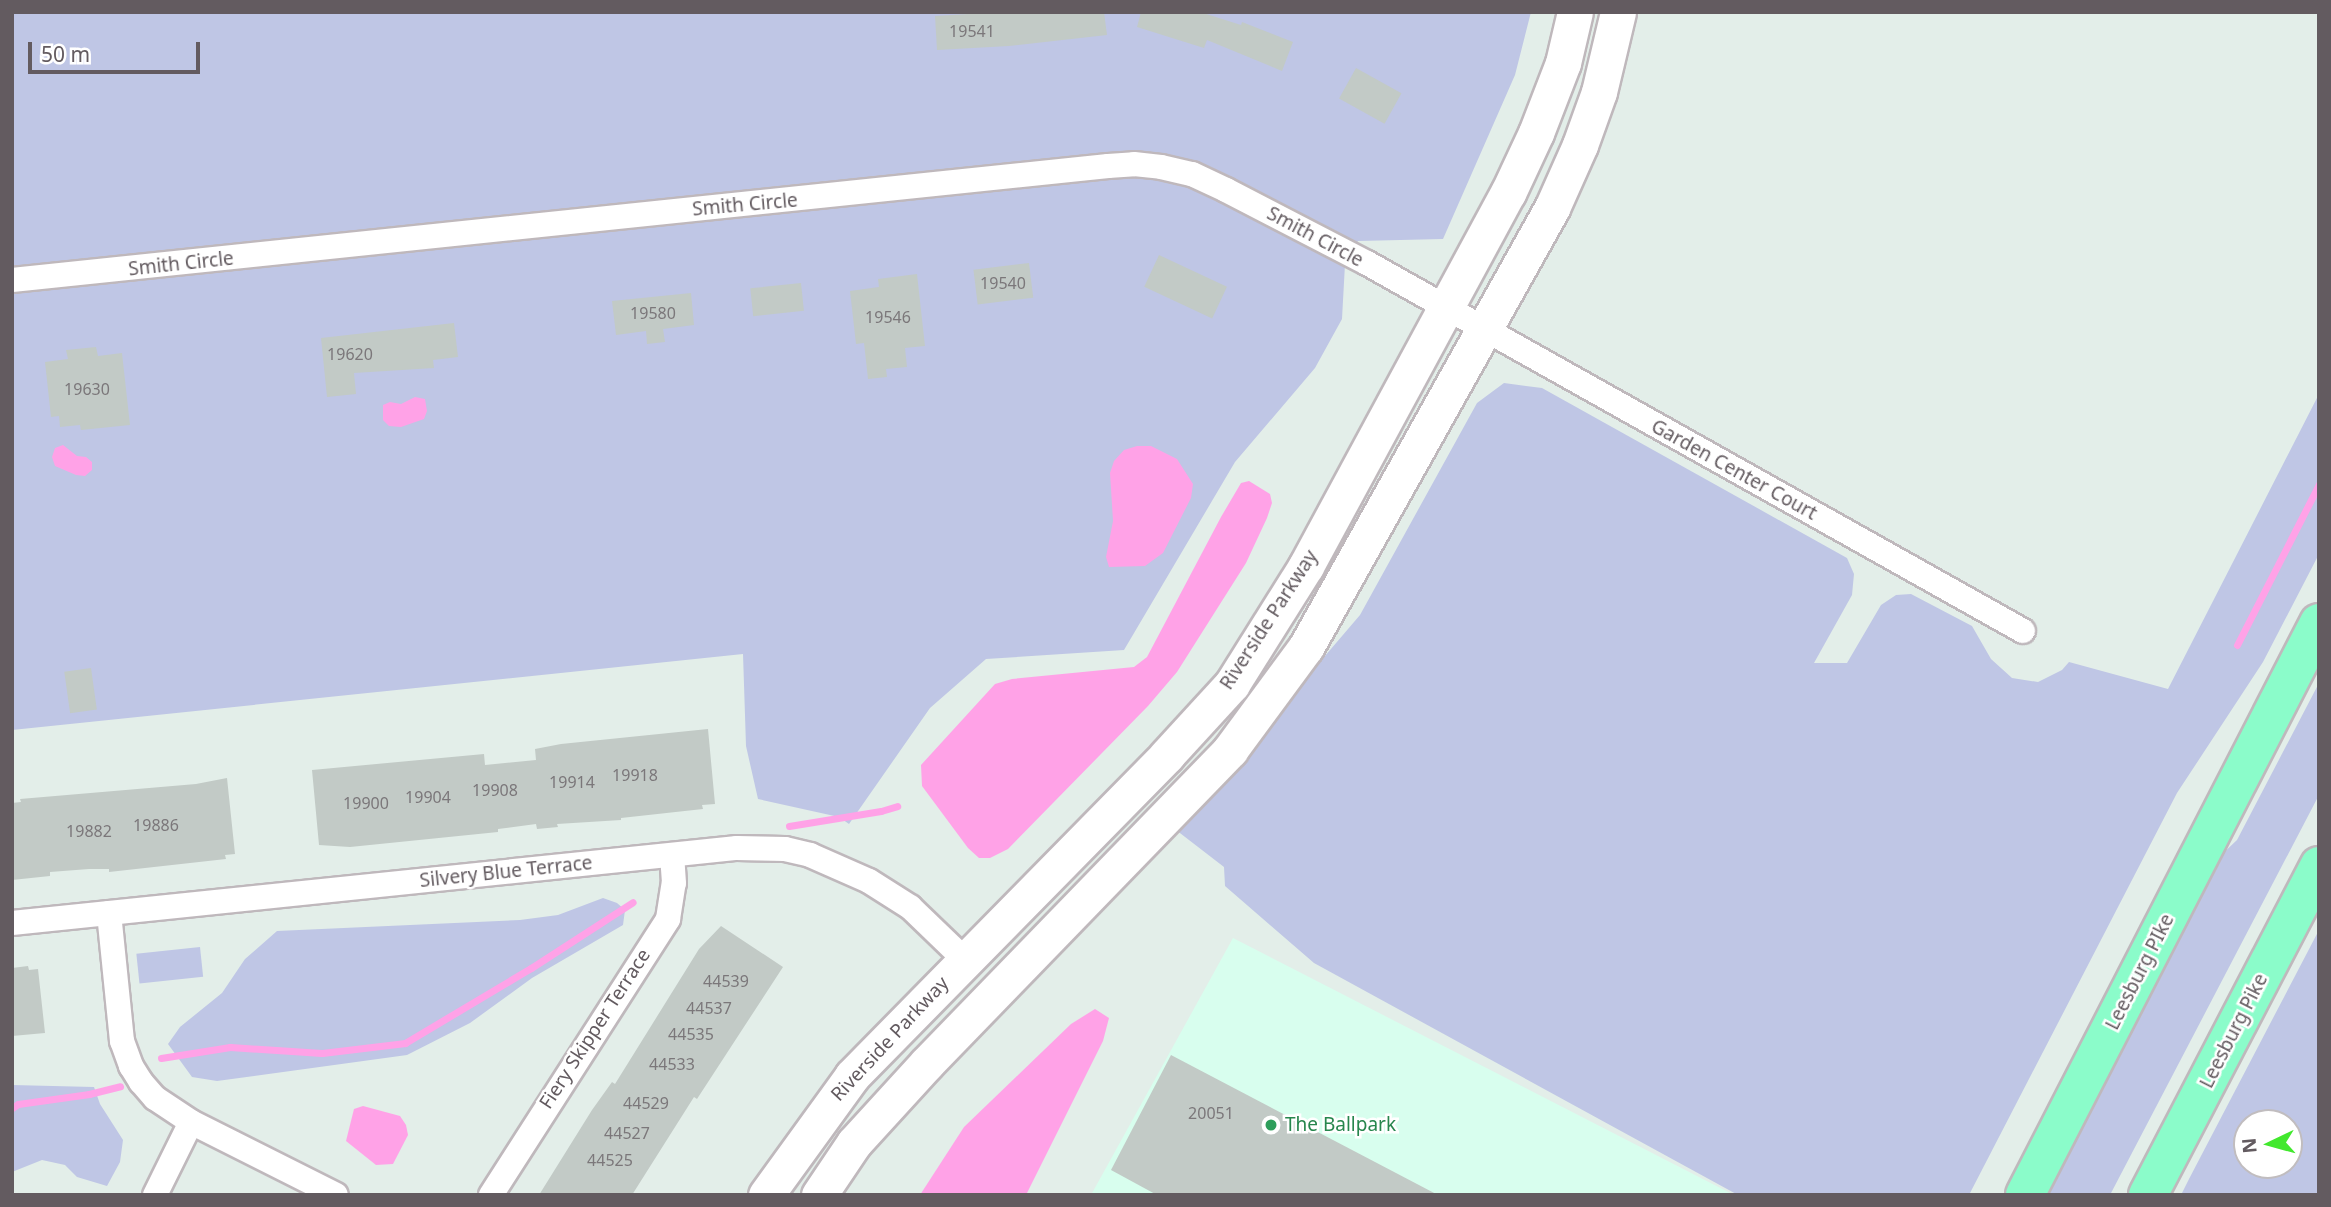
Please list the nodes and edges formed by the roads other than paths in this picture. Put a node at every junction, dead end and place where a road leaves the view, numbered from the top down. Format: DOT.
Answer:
graph roads {
  1 [pos="1575,12"];
  2 [pos="1618,12"];
  3 [pos="12,280"];
  4 [pos="1445,310"];
  5 [pos="1483,330"];
  6 [pos="2319,624"];
  7 [pos="2022,631"];
  8 [pos="671,855"];
  9 [pos="2319,866"];
  10 [pos="109,913"];
  11 [pos="12,923"];
  12 [pos="965,960"];
  13 [pos="191,1122"];
  14 [pos="155,1195"];
  15 [pos="337,1195"];
  16 [pos="491,1195"];
  17 [pos="766,1195"];
  18 [pos="819,1195"];
  19 [pos="2025,1195"];
  20 [pos="2148,1195"];
  1 -- 4 [label="main road, Riverside Parkway"];
  2 -- 5 [label="main road"];
  3 -- 4 [label="street, Smith Circle"];
  4 -- 5 [label="street, Garden Center Court"];
  4 -- 12 [label="main road, Riverside Parkway"];
  5 -- 7 [label="street, Garden Center Court"];
  5 -- 18 [label="main road"];
  6 -- 19 [label="highway, Leesburg PIke"];
  8 -- 10 [label="street, Silvery Blue Terrace"];
  8 -- 12 [label="street, Silvery Blue Terrace"];
  8 -- 16 [label="street, Fiery Skipper Terrace"];
  9 -- 20 [label="highway, Leesburg Pike"];
  10 -- 11 [label="street, Silvery Blue Terrace"];
  10 -- 13 [label="street"];
  12 -- 17 [label="main road, Riverside Parkway"];
  13 -- 14 [label="street"];
  13 -- 15 [label="street"];
}
